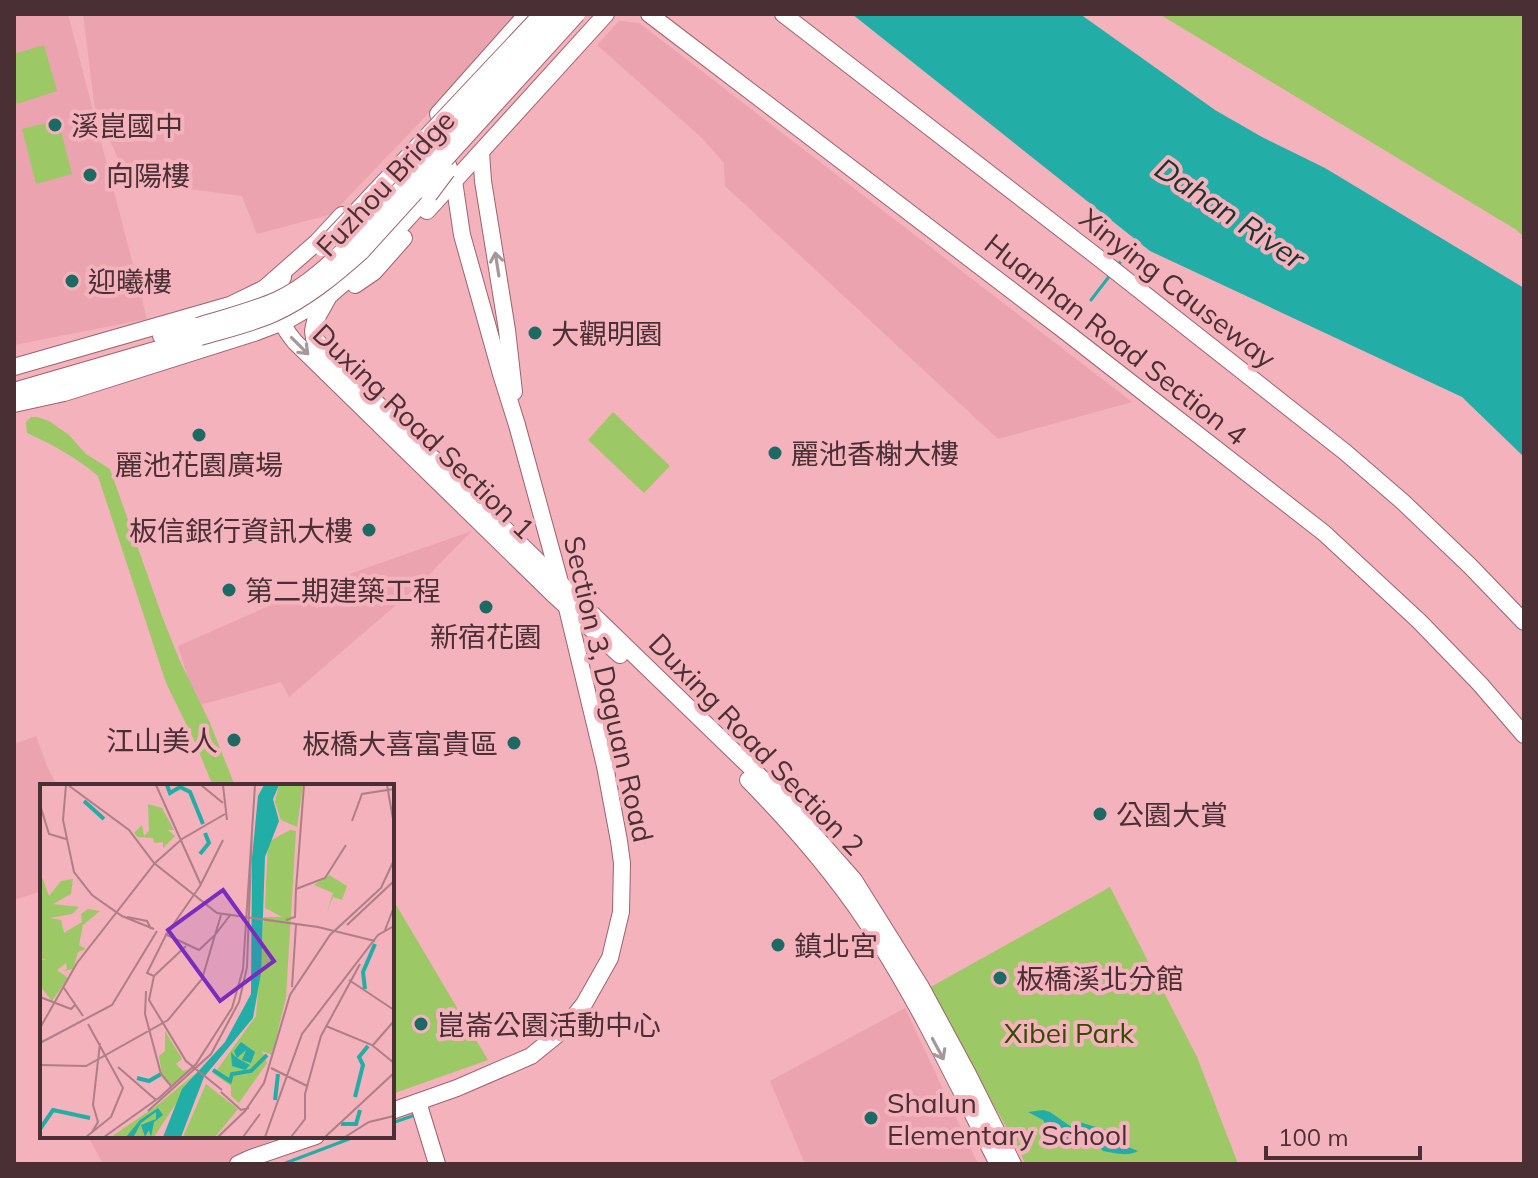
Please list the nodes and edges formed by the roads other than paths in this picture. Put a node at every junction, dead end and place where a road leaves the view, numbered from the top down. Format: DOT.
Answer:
graph roads {
  1 [pos="542,14"];
  2 [pos="560,14"];
  3 [pos="577,14"];
  4 [pos="591,14"];
  5 [pos="606,14"];
  6 [pos="649,14"];
  7 [pos="783,14"];
  8 [pos="522,19"];
  9 [pos="564,60"];
  10 [pos="428,124"];
  11 [pos="481,152"];
  12 [pos="454,181"];
  13 [pos="283,277"];
  14 [pos="259,293"];
  15 [pos="329,296"];
  16 [pos="503,305"];
  17 [pos="485,313"];
  18 [pos="282,323"];
  19 [pos="199,332"];
  20 [pos="19,379"];
  21 [pos="89,385"];
  22 [pos="14,404"];
  23 [pos="517,425"];
  24 [pos="561,584"];
  25 [pos="566,607"];
  26 [pos="1524,622"];
  27 [pos="1524,735"];
  28 [pos="418,1102"];
  29 [pos="394,1110"];
  30 [pos="310,1138"];
  31 [pos="238,1164"];
  32 [pos="437,1164"];
  33 [pos="998,1164"];
  34 [pos="1013,1164"];
  1 -- 13 [label="street, bridge"];
  2 -- 19 [label="street, Fuzhou Bridge, bridge"];
  3 -- 19 [label="street, Fuzhou Bridge, bridge"];
  4 -- 15 [label="street, Duxing Road Section 1, bridge"];
  5 -- 9 [label="street"];
  6 -- 27 [label="street, Huanhan Road Section 4"];
  7 -- 26 [label="street, Xinying Causeway"];
  8 -- 9 [label="street"];
  8 -- 10 [label="street"];
  9 -- 11 [label="street"];
  10 -- 12 [label="street, Section 3, Daguan Road"];
  10 -- 14 [label="street"];
  11 -- 12 [label="street"];
  16 -- 11 [label="street, Section 3, Daguan Road, one-way"];
  12 -- 15 [label="street"];
  12 -- 17 [label="street, Section 3, Daguan Road"];
  13 -- 14 [label="street"];
  13 -- 18 [label="street, Duxing Road Section 1"];
  14 -- 20 [label="street"];
  15 -- 18 [label="street"];
  15 -- 24 [label="street, Duxing Road Section 1"];
  16 -- 17 [label="street"];
  16 -- 23 [label="street, Section 3, Daguan Road"];
  17 -- 23 [label="street, Section 3, Daguan Road"];
  18 -- 21 [label="street"];
  18 -- 25 [label="street, Duxing Road Section 1, one-way"];
  19 -- 20 [label="street, Fuzhou Bridge"];
  20 -- 21 [label="street"];
  21 -- 22 [label="street"];
  23 -- 24 [label="street, Section 3, Daguan Road"];
  24 -- 25 [label="street, Section 3, Daguan Road"];
  24 -- 34 [label="street, Duxing Road Section 2"];
  25 -- 28 [label="street, Section 3, Daguan Road"];
  25 -- 33 [label="street, Duxing Road Section 2, one-way"];
  28 -- 29 [label="street, Section 3, Daguan Road"];
  28 -- 32 [label="street"];
  30 -- 31 [label="street"];
}
